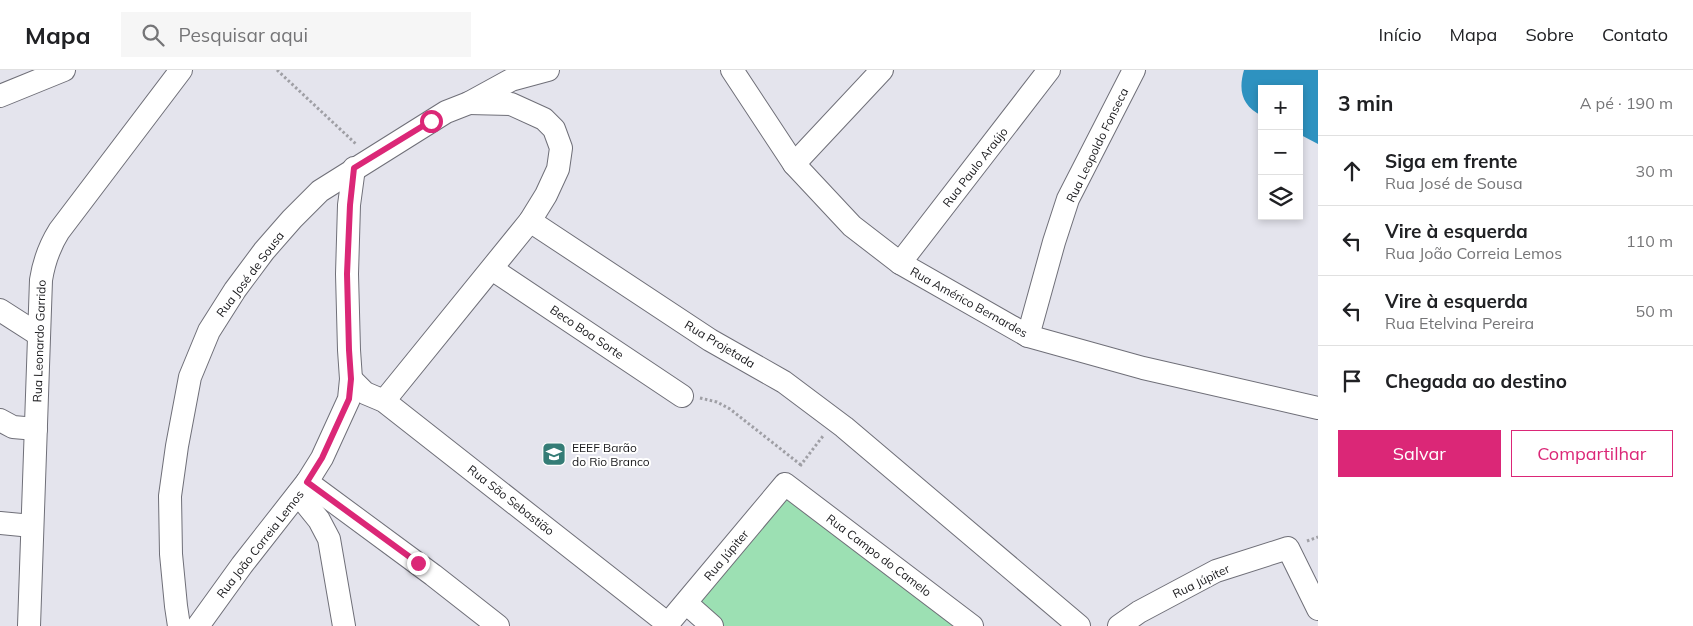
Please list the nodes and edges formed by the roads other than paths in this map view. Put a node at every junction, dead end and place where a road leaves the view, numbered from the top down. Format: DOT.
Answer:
graph roads {
  1 [pos="64,70"];
  2 [pos="181,70"];
  3 [pos="548,70"];
  4 [pos="732,70"];
  5 [pos="882,70"];
  6 [pos="1049,70"];
  7 [pos="1134,70"];
  8 [pos="0,96"];
  9 [pos="469,103"];
  10 [pos="363,163"];
  11 [pos="794,164"];
  12 [pos="530,221"];
  13 [pos="900,263"];
  14 [pos="492,269"];
  15 [pos="0,310"];
  16 [pos="39,335"];
  17 [pos="1028,336"];
  18 [pos="351,379"];
  19 [pos="682,396"];
  20 [pos="384,401"];
  21 [pos="1318,408"];
  22 [pos="0,420"];
  23 [pos="36,430"];
  24 [pos="785,484"];
  25 [pos="303,488"];
  26 [pos="0,523"];
  27 [pos="32,526"];
  28 [pos="686,603"];
  29 [pos="1318,609"];
  30 [pos="667,625"];
  31 [pos="29,626"];
  32 [pos="180,626"];
  33 [pos="198,626"];
  34 [pos="344,626"];
  35 [pos="498,626"];
  36 [pos="712,626"];
  37 [pos="972,626"];
  38 [pos="1079,626"];
  39 [pos="1119,626"];
  1 -- 8 [label="street"];
  2 -- 16 [label="street, Rua Leonardo Garrido"];
  3 -- 9 [label="street, Rua José de Sousa"];
  4 -- 11 [label="street, Rua Américo Bernardes"];
  5 -- 11 [label="street"];
  6 -- 13 [label="street, Rua Paulo Araújo"];
  7 -- 17 [label="street, Rua Leopoldo Fonseca"];
  9 -- 10 [label="street, Rua José de Sousa"];
  9 -- 12 [label="street, Rua José de Sousa"];
  10 -- 18 [label="street, Rua João Correia Lemos"];
  10 -- 32 [label="street, Rua José de Sousa"];
  11 -- 13 [label="street, Rua Américo Bernardes"];
  12 -- 14 [label="street"];
  12 -- 38 [label="street, Rua Projetada"];
  13 -- 17 [label="street, Rua Américo Bernardes"];
  14 -- 19 [label="street, Beco Boa Sorte"];
  14 -- 20 [label="street"];
  15 -- 16 [label="street"];
  16 -- 23 [label="street, Rua Leonardo Garrido"];
  17 -- 21 [label="street, Rua Américo Bernardes"];
  18 -- 20 [label="street, Rua São Sebastião"];
  18 -- 25 [label="street, Rua João Correia Lemos"];
  20 -- 30 [label="street, Rua São Sebastião"];
  22 -- 23 [label="street"];
  23 -- 27 [label="street, Rua Leonardo Garrido"];
  24 -- 28 [label="street, Rua Júpiter"];
  24 -- 37 [label="street, Rua Campo do Camelo"];
  25 -- 33 [label="street, Rua João Correia Lemos"];
  25 -- 34 [label="street"];
  25 -- 35 [label="street"];
  26 -- 27 [label="street"];
  27 -- 31 [label="street, Rua Leonardo Garrido"];
  28 -- 30 [label="street, Rua Júpiter"];
  28 -- 36 [label="street"];
  29 -- 39 [label="street, Rua Júpiter"];
}
